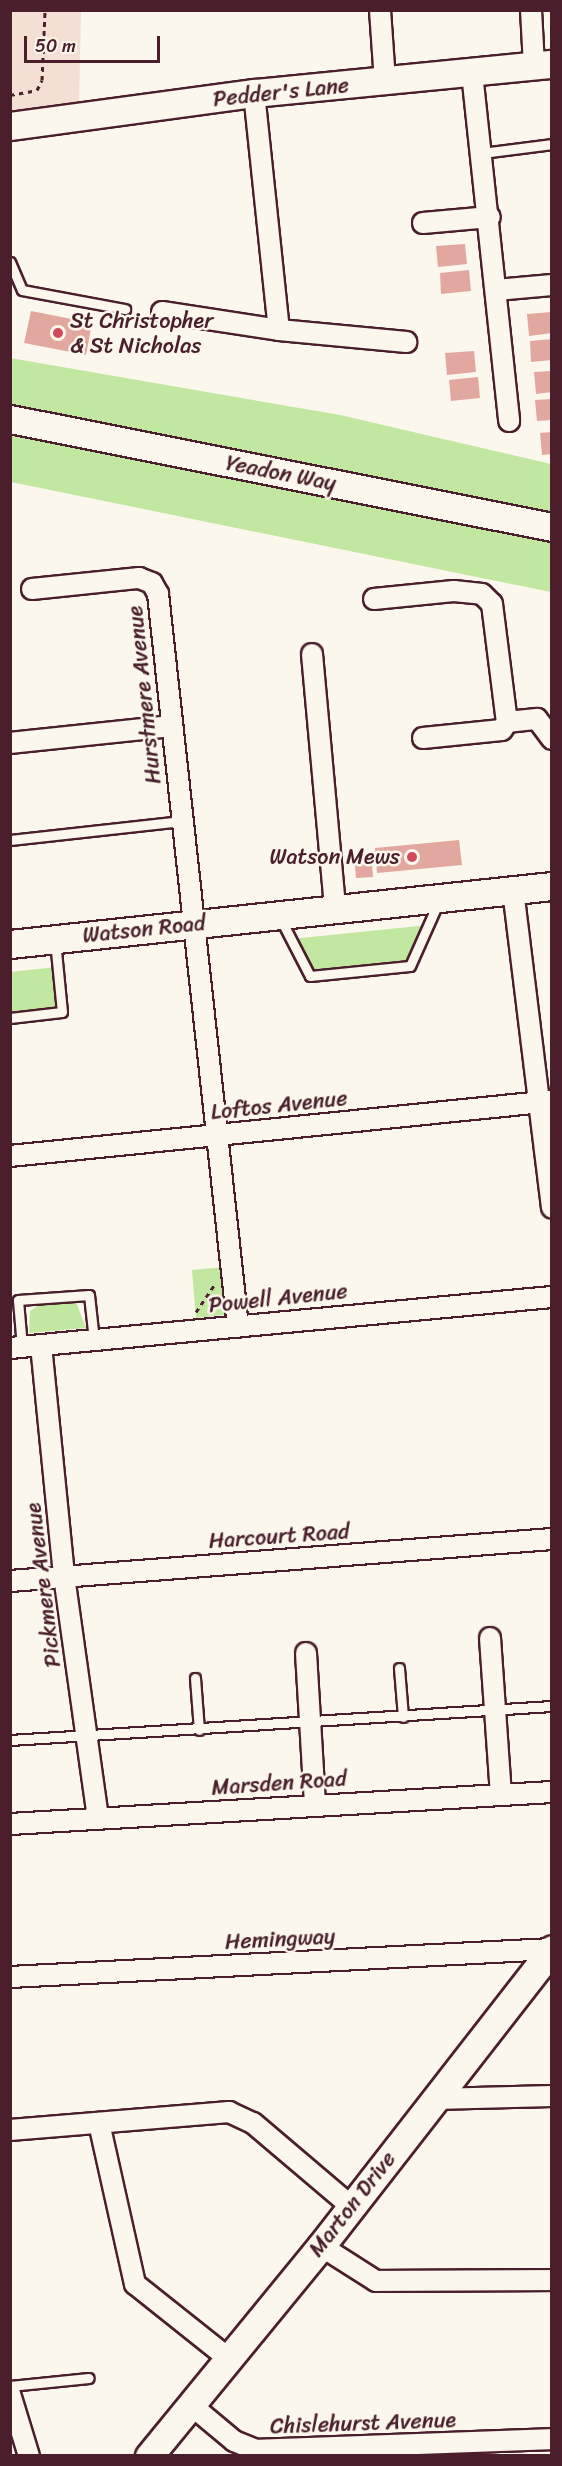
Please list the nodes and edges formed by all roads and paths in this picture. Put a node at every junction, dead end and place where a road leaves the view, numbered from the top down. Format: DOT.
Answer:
graph roads {
  1 [pos="45,10"];
  2 [pos="380,10"];
  3 [pos="531,10"];
  4 [pos="543,65"];
  5 [pos="472,73"];
  6 [pos="385,81"];
  7 [pos="254,93"];
  8 [pos="10,95"];
  9 [pos="10,126"];
  10 [pos="552,144"];
  11 [pos="482,153"];
  12 [pos="490,217"];
  13 [pos="423,224"];
  14 [pos="10,262"];
  15 [pos="552,285"];
  16 [pos="496,290"];
  17 [pos="125,309"];
  18 [pos="162,312"];
  19 [pos="279,330"];
  20 [pos="406,342"];
  21 [pos="10,419"];
  22 [pos="509,421"];
  23 [pos="552,527"];
  24 [pos="32,589"];
  25 [pos="374,599"];
  26 [pos="312,654"];
  27 [pos="544,718"];
  28 [pos="507,722"];
  29 [pos="171,726"];
  30 [pos="423,738"];
  31 [pos="552,739"];
  32 [pos="10,743"];
  33 [pos="182,820"];
  34 [pos="10,840"];
  35 [pos="552,886"];
  36 [pos="513,890"];
  37 [pos="440,898"];
  38 [pos="335,909"];
  39 [pos="278,915"];
  40 [pos="194,923"];
  41 [pos="54,939"];
  42 [pos="10,944"];
  43 [pos="10,1018"];
  44 [pos="546,1101"];
  45 [pos="218,1136"];
  46 [pos="10,1156"];
  47 [pos="552,1208"];
  48 [pos="231,1258"];
  49 [pos="552,1297"];
  50 [pos="238,1327"];
  51 [pos="183,1332"];
  52 [pos="94,1340"];
  53 [pos="25,1347"];
  54 [pos="552,1539"];
  55 [pos="64,1576"];
  56 [pos="10,1581"];
  57 [pos="490,1638"];
  58 [pos="306,1653"];
  59 [pos="399,1668"];
  60 [pos="195,1678"];
  61 [pos="552,1706"];
  62 [pos="495,1711"];
  63 [pos="403,1717"];
  64 [pos="310,1724"];
  65 [pos="200,1730"];
  66 [pos="86,1736"];
  67 [pos="10,1740"];
  68 [pos="552,1792"];
  69 [pos="501,1795"];
  70 [pos="315,1805"];
  71 [pos="98,1819"];
  72 [pos="10,1824"];
  73 [pos="552,1949"];
  74 [pos="10,1977"];
  75 [pos="552,2096"];
  76 [pos="435,2098"];
  77 [pos="99,2122"];
  78 [pos="10,2130"];
  79 [pos="351,2206"];
  80 [pos="321,2246"];
  81 [pos="552,2280"];
  82 [pos="228,2358"];
  83 [pos="89,2378"];
  84 [pos="10,2386"];
  85 [pos="10,2394"];
  86 [pos="191,2405"];
  87 [pos="552,2439"];
  88 [pos="485,2449"];
  89 [pos="29,2456"];
  90 [pos="148,2456"];
  1 -- 8 [label="path"];
  2 -- 6 [label="street"];
  3 -- 4 [label="street"];
  4 -- 5 [label="street, Pedder's Lane"];
  5 -- 6 [label="street, Pedder's Lane"];
  5 -- 11 [label="street"];
  6 -- 7 [label="street, Pedder's Lane"];
  7 -- 9 [label="street, Pedder's Lane"];
  7 -- 19 [label="street"];
  10 -- 11 [label="lane"];
  11 -- 12 [label="street"];
  12 -- 13 [label="street"];
  12 -- 16 [label="street"];
  14 -- 17 [label="lane"];
  15 -- 16 [label="street"];
  16 -- 22 [label="street"];
  18 -- 19 [label="street"];
  19 -- 20 [label="street"];
  21 -- 23 [label="street, Yeadon Way"];
  24 -- 29 [label="street, Hurstmere Avenue"];
  25 -- 28 [label="street"];
  26 -- 38 [label="street"];
  27 -- 28 [label="street"];
  27 -- 31 [label="street"];
  28 -- 30 [label="street"];
  29 -- 32 [label="street"];
  29 -- 33 [label="street, Hurstmere Avenue"];
  33 -- 34 [label="lane"];
  33 -- 40 [label="street, Hurstmere Avenue"];
  35 -- 36 [label="street, Watson Road"];
  36 -- 37 [label="street, Watson Road"];
  36 -- 44 [label="street"];
  37 -- 38 [label="street, Watson Road"];
  37 -- 39 [label="lane"];
  38 -- 39 [label="street, Watson Road"];
  39 -- 40 [label="street, Watson Road"];
  40 -- 41 [label="street, Watson Road"];
  40 -- 45 [label="street, Hurstmere Avenue"];
  41 -- 42 [label="street, Watson Road"];
  41 -- 43 [label="lane, Watson Road"];
  44 -- 45 [label="street, Loftos Avenue"];
  44 -- 47 [label="street"];
  45 -- 46 [label="street, Loftos Avenue"];
  45 -- 48 [label="street, Hurstmere Avenue"];
  48 -- 50 [label="street, Hurstmere Avenue"];
  48 -- 51 [label="path"];
  49 -- 50 [label="street, Powell Avenue"];
  50 -- 51 [label="street, Powell Avenue"];
  51 -- 52 [label="street, Powell Avenue"];
  52 -- 53 [label="street, Powell Avenue"];
  52 -- 53 [label="lane"];
  53 -- 55 [label="street, Pickmere Avenue"];
  54 -- 55 [label="street, Harcourt Road"];
  55 -- 56 [label="street, Harcourt Road"];
  55 -- 66 [label="street, Pickmere Avenue"];
  57 -- 62 [label="street"];
  58 -- 64 [label="street"];
  59 -- 63 [label="lane"];
  60 -- 65 [label="lane"];
  61 -- 62 [label="lane"];
  62 -- 63 [label="lane"];
  62 -- 69 [label="street"];
  63 -- 64 [label="lane"];
  64 -- 65 [label="lane"];
  64 -- 70 [label="street"];
  65 -- 66 [label="lane"];
  66 -- 67 [label="lane"];
  66 -- 71 [label="street, Pickmere Avenue"];
  68 -- 69 [label="street, Marsden Road"];
  69 -- 70 [label="street, Marsden Road"];
  70 -- 71 [label="street, Marsden Road"];
  71 -- 72 [label="street, Marsden Road"];
  73 -- 74 [label="street, Hemingway"];
  73 -- 76 [label="street, Marton Drive"];
  75 -- 76 [label="street"];
  76 -- 79 [label="street, Marton Drive"];
  77 -- 78 [label="street"];
  77 -- 79 [label="street"];
  77 -- 82 [label="street"];
  79 -- 80 [label="street, Marton Drive"];
  80 -- 81 [label="street"];
  80 -- 82 [label="street, Marton Drive"];
  82 -- 86 [label="street, Marton Drive"];
  83 -- 84 [label="lane"];
  85 -- 89 [label="street"];
  86 -- 88 [label="street, Chislehurst Avenue"];
  86 -- 90 [label="street, Marton Drive"];
  87 -- 88 [label="street, Chislehurst Avenue"];
}
